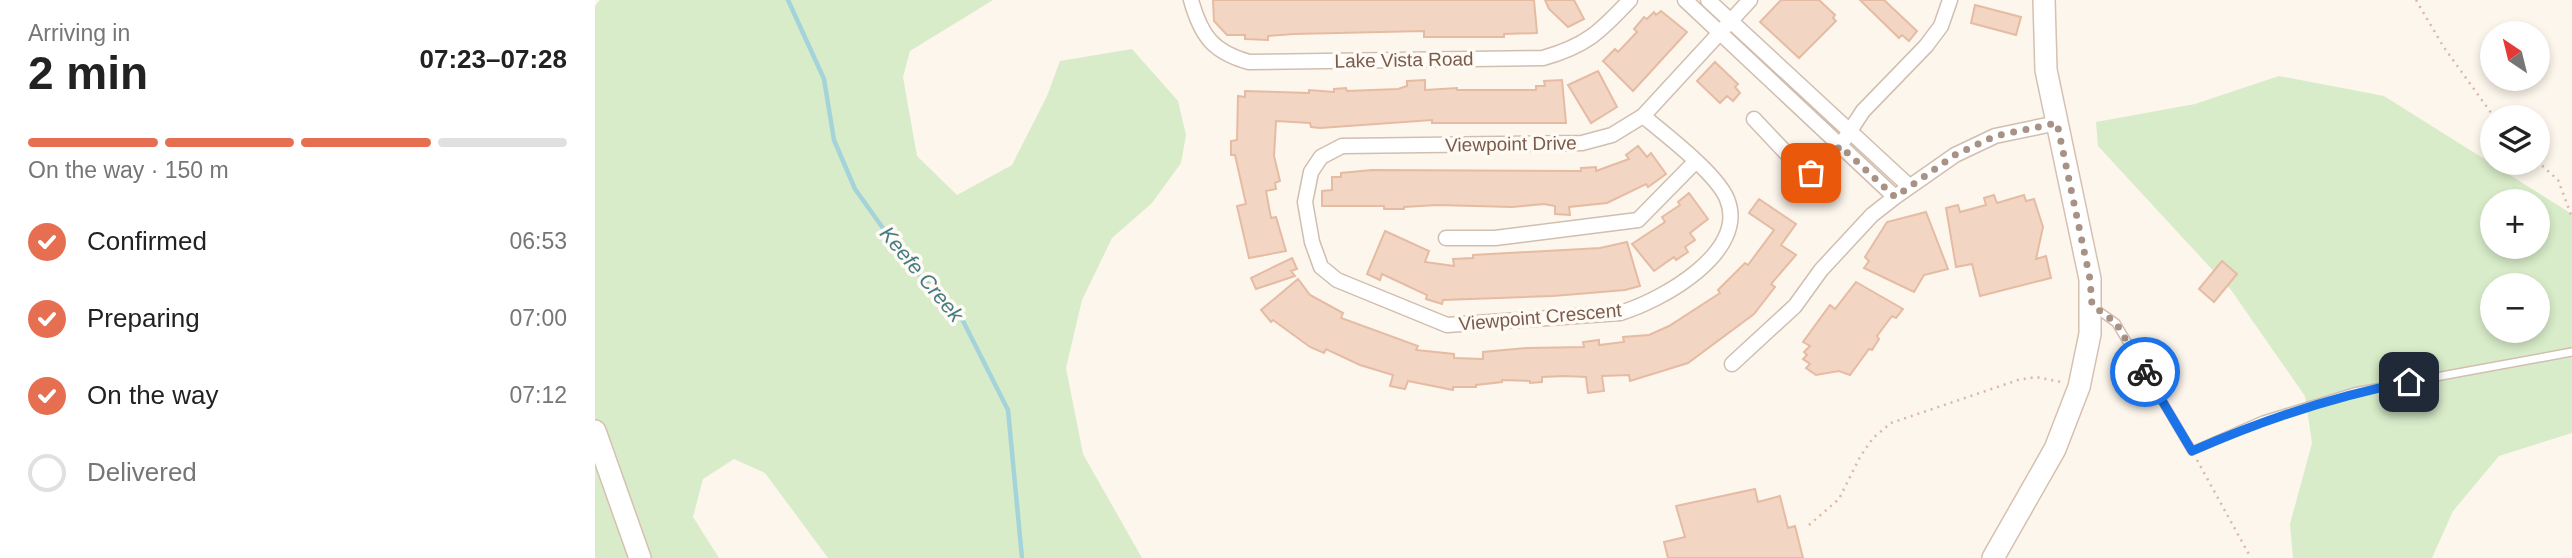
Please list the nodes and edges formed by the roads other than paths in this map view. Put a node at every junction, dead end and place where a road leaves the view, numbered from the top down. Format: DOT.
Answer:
graph roads {
  1 [pos="1191,0"];
  2 [pos="1630,0"];
  3 [pos="1685,0"];
  4 [pos="1707,0"];
  5 [pos="1750,0"];
  6 [pos="1950,0"];
  7 [pos="2044,0"];
  8 [pos="1730,21"];
  9 [pos="1720,33"];
  10 [pos="1643,116"];
  11 [pos="1754,119"];
  12 [pos="2057,123"];
  13 [pos="1850,132"];
  14 [pos="1342,146"];
  15 [pos="1840,146"];
  16 [pos="1695,162"];
  17 [pos="1909,186"];
  18 [pos="1895,197"];
  19 [pos="1446,238"];
  20 [pos="2092,305"];
  21 [pos="2572,352"];
  22 [pos="1731,364"];
  23 [pos="595,431"];
  24 [pos="640,558"];
  25 [pos="1993,558"];
  1 -- 2 [label="street, Lake Vista Road"];
  3 -- 9 [label="street"];
  4 -- 8 [label="street"];
  5 -- 8 [label="street, Viewpoint Drive"];
  6 -- 13 [label="street"];
  7 -- 12 [label="street"];
  8 -- 9 [label="street, Viewpoint Drive"];
  8 -- 13 [label="street"];
  9 -- 10 [label="street, Viewpoint Drive"];
  9 -- 15 [label="street"];
  10 -- 14 [label="street, Viewpoint Drive"];
  10 -- 16 [label="street, Viewpoint Crescent"];
  11 -- 15 [label="street"];
  12 -- 17 [label="street"];
  12 -- 20 [label="street"];
  13 -- 15 [label="street"];
  13 -- 17 [label="street"];
  14 -- 16 [label="street, Viewpoint Crescent"];
  15 -- 18 [label="street"];
  16 -- 19 [label="street"];
  17 -- 18 [label="street"];
  18 -- 22 [label="street"];
  20 -- 21 [label="lane"];
  20 -- 25 [label="street"];
  23 -- 24 [label="street"];
}
